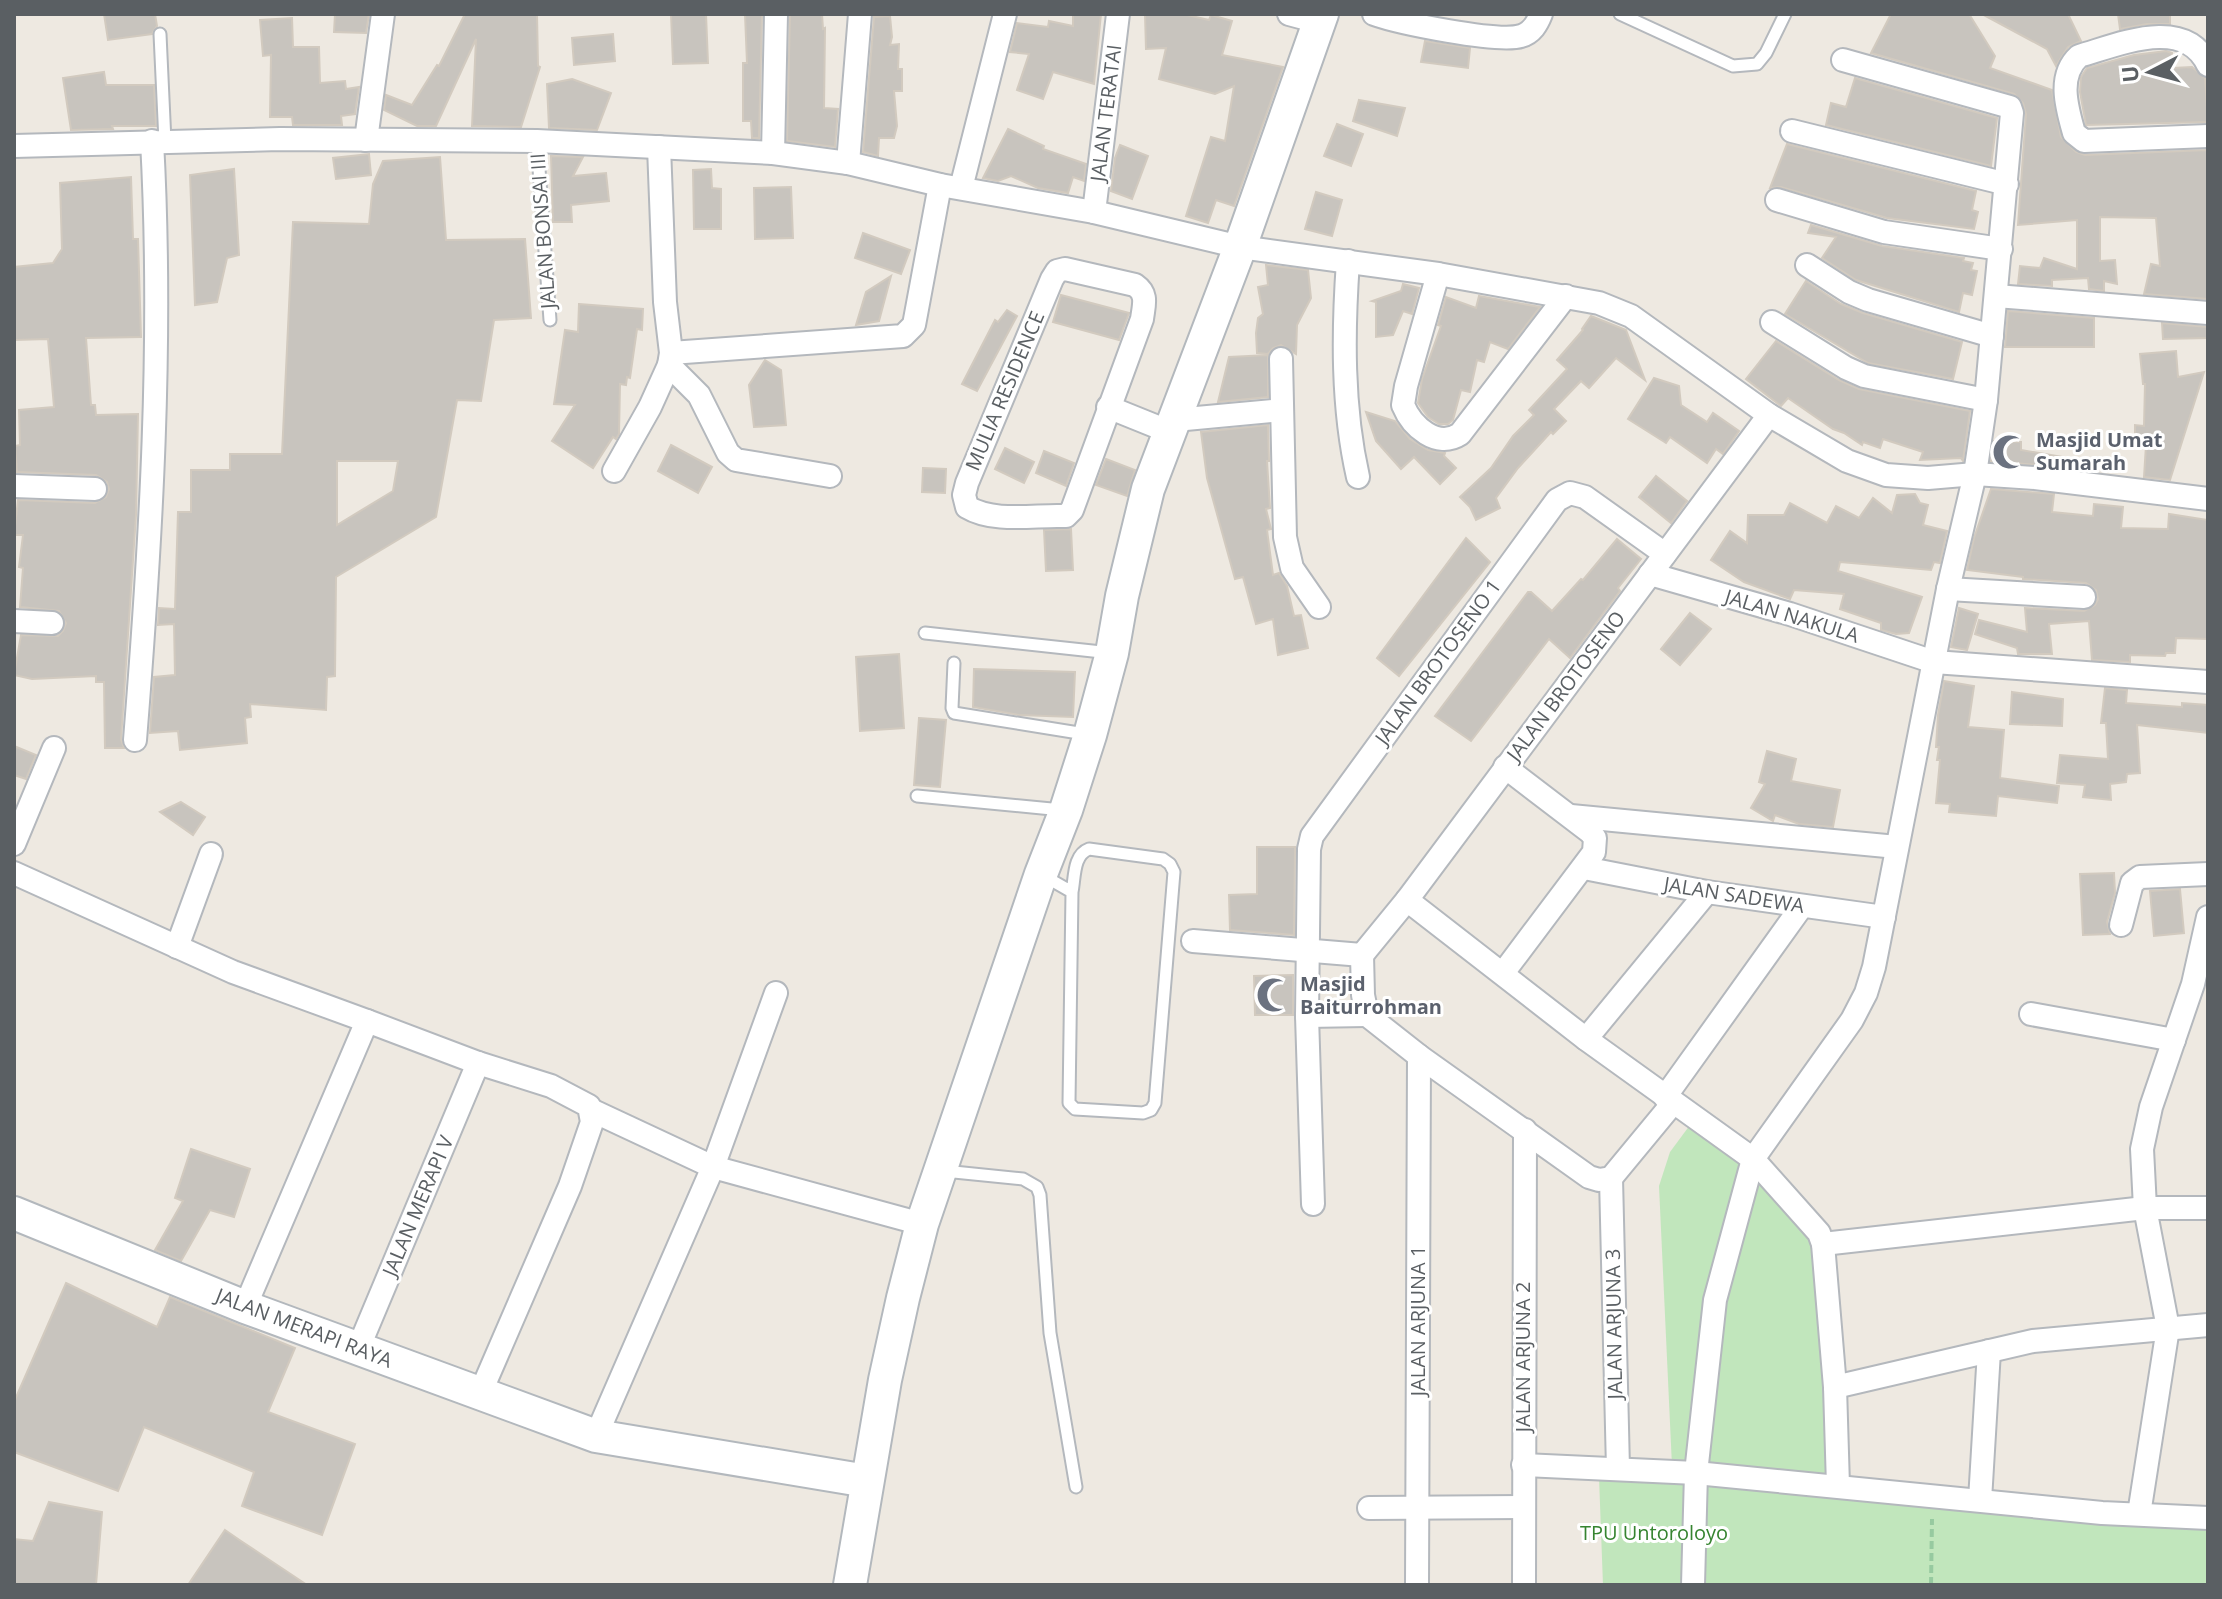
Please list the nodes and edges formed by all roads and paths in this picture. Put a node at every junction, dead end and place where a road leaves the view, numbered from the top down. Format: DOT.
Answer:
graph roads {
  1 [pos="383,14"];
  2 [pos="776,14"];
  3 [pos="860,14"];
  4 [pos="1005,14"];
  5 [pos="1118,14"];
  6 [pos="1374,14"];
  7 [pos="1541,14"];
  8 [pos="1620,14"];
  9 [pos="1785,14"];
  10 [pos="1310,17"];
  11 [pos="160,34"];
  12 [pos="1843,60"];
  13 [pos="2208,65"];
  14 [pos="1792,131"];
  15 [pos="2208,136"];
  16 [pos="366,140"];
  17 [pos="537,141"];
  18 [pos="158,142"];
  19 [pos="14,146"];
  20 [pos="659,147"];
  21 [pos="773,153"];
  22 [pos="848,163"];
  23 [pos="2007,184"];
  24 [pos="951,186"];
  25 [pos="1777,200"];
  26 [pos="1094,212"];
  27 [pos="1240,247"];
  28 [pos="2001,249"];
  29 [pos="1348,261"];
  30 [pos="1807,265"];
  31 [pos="1438,274"];
  32 [pos="1566,296"];
  33 [pos="1996,296"];
  34 [pos="2208,313"];
  35 [pos="550,320"];
  36 [pos="1772,322"];
  37 [pos="1992,336"];
  38 [pos="670,359"];
  39 [pos="1281,359"];
  40 [pos="1986,400"];
  41 [pos="1108,407"];
  42 [pos="1282,410"];
  43 [pos="1769,415"];
  44 [pos="1172,426"];
  45 [pos="614,471"];
  46 [pos="1975,474"];
  47 [pos="830,476"];
  48 [pos="1358,477"];
  49 [pos="14,486"];
  50 [pos="95,489"];
  51 [pos="2208,499"];
  52 [pos="1665,554"];
  53 [pos="1650,574"];
  54 [pos="1948,589"];
  55 [pos="2084,597"];
  56 [pos="1319,607"];
  57 [pos="14,621"];
  58 [pos="52,623"];
  59 [pos="925,633"];
  60 [pos="1112,653"];
  61 [pos="1934,662"];
  62 [pos="954,663"];
  63 [pos="2208,682"];
  64 [pos="1090,735"];
  65 [pos="135,740"];
  66 [pos="54,748"];
  67 [pos="1505,767"];
  68 [pos="917,796"];
  69 [pos="1066,810"];
  70 [pos="1571,816"];
  71 [pos="14,844"];
  72 [pos="1897,847"];
  73 [pos="211,854"];
  74 [pos="1584,868"];
  75 [pos="14,873"];
  76 [pos="1041,874"];
  77 [pos="2208,874"];
  78 [pos="1072,892"];
  79 [pos="1707,892"];
  80 [pos="1407,900"];
  81 [pos="1802,906"];
  82 [pos="1884,917"];
  83 [pos="2208,917"];
  84 [pos="2121,925"];
  85 [pos="1193,941"];
  86 [pos="177,947"];
  87 [pos="1307,950"];
  88 [pos="1362,955"];
  89 [pos="1503,973"];
  90 [pos="2200,985"];
  91 [pos="776,993"];
  92 [pos="2031,1014"];
  93 [pos="1367,1015"];
  94 [pos="1307,1016"];
  95 [pos="367,1021"];
  96 [pos="1586,1039"];
  97 [pos="2174,1040"];
  98 [pos="1419,1056"];
  99 [pos="478,1063"];
  100 [pos="1669,1100"];
  101 [pos="591,1110"];
  102 [pos="1525,1130"];
  103 [pos="1753,1159"];
  104 [pos="713,1167"];
  105 [pos="939,1171"];
  106 [pos="1611,1178"];
  107 [pos="1313,1204"];
  108 [pos="2145,1208"];
  109 [pos="2208,1208"];
  110 [pos="14,1213"];
  111 [pos="922,1224"];
  112 [pos="1823,1244"];
  113 [pos="245,1307"];
  114 [pos="2208,1325"];
  115 [pos="2168,1328"];
  116 [pos="358,1349"];
  117 [pos="1989,1351"];
  118 [pos="1835,1387"];
  119 [pos="480,1394"];
  120 [pos="596,1436"];
  121 [pos="1523,1465"];
  122 [pos="1618,1469"];
  123 [pos="1696,1473"];
  124 [pos="867,1481"];
  125 [pos="1838,1486"];
  126 [pos="1076,1487"];
  127 [pos="1932,1496"];
  128 [pos="1980,1500"];
  129 [pos="1523,1507"];
  130 [pos="1369,1508"];
  131 [pos="1417,1508"];
  132 [pos="2139,1514"];
  133 [pos="2208,1518"];
  134 [pos="850,1585"];
  135 [pos="1417,1585"];
  136 [pos="1524,1585"];
  137 [pos="1693,1585"];
  138 [pos="1931,1585"];
  1 -- 16 [label="street"];
  2 -- 21 [label="street"];
  3 -- 22 [label="street"];
  4 -- 24 [label="street"];
  5 -- 26 [label="street, JALAN TERATAI"];
  6 -- 7 [label="street"];
  8 -- 9 [label="lane"];
  10 -- 27 [label="street"];
  11 -- 18 [label="lane"];
  12 -- 23 [label="street"];
  13 -- 15 [label="street"];
  14 -- 23 [label="street"];
  16 -- 17 [label="street"];
  16 -- 18 [label="street"];
  17 -- 20 [label="street"];
  17 -- 35 [label="lane, JALAN BONSAI III"];
  18 -- 19 [label="street"];
  18 -- 65 [label="street"];
  20 -- 21 [label="street"];
  20 -- 38 [label="street"];
  21 -- 22 [label="street"];
  22 -- 24 [label="street"];
  23 -- 28 [label="street"];
  24 -- 26 [label="street"];
  24 -- 38 [label="street"];
  25 -- 28 [label="street"];
  26 -- 27 [label="street"];
  27 -- 29 [label="street"];
  27 -- 44 [label="street"];
  28 -- 33 [label="street"];
  29 -- 31 [label="street"];
  29 -- 48 [label="street"];
  30 -- 37 [label="street"];
  31 -- 32 [label="street"];
  31 -- 32 [label="street"];
  32 -- 43 [label="street"];
  33 -- 34 [label="street"];
  33 -- 37 [label="street"];
  36 -- 40 [label="street"];
  37 -- 40 [label="street"];
  38 -- 45 [label="street"];
  38 -- 47 [label="street"];
  39 -- 42 [label="street"];
  40 -- 46 [label="street"];
  41 -- 41 [label="street, MULIA RESIDENCE"];
  41 -- 44 [label="street"];
  42 -- 44 [label="street"];
  42 -- 56 [label="street"];
  43 -- 46 [label="street"];
  43 -- 52 [label="street, JALAN BROTOSENO"];
  44 -- 60 [label="street"];
  46 -- 51 [label="street"];
  46 -- 54 [label="street"];
  49 -- 50 [label="street"];
  52 -- 53 [label="street, JALAN BROTOSENO"];
  52 -- 87 [label="street, JALAN BROTOSENO 1"];
  53 -- 61 [label="street, JALAN NAKULA"];
  53 -- 67 [label="street, JALAN BROTOSENO"];
  54 -- 55 [label="street"];
  54 -- 61 [label="street"];
  57 -- 58 [label="street"];
  59 -- 60 [label="lane"];
  60 -- 64 [label="street"];
  61 -- 63 [label="street, JALAN NAKULA"];
  61 -- 72 [label="street"];
  62 -- 64 [label="lane"];
  64 -- 69 [label="street"];
  66 -- 71 [label="street"];
  67 -- 70 [label="street"];
  67 -- 80 [label="street, JALAN BROTOSENO"];
  68 -- 69 [label="lane"];
  69 -- 76 [label="street"];
  70 -- 72 [label="street"];
  70 -- 74 [label="street"];
  72 -- 82 [label="street"];
  73 -- 86 [label="street"];
  74 -- 79 [label="street, JALAN SADEWA"];
  74 -- 89 [label="street"];
  75 -- 86 [label="street"];
  76 -- 78 [label="lane"];
  76 -- 105 [label="street"];
  77 -- 84 [label="street"];
  78 -- 78 [label="lane"];
  79 -- 81 [label="street, JALAN SADEWA"];
  79 -- 96 [label="street"];
  80 -- 88 [label="street, JALAN BROTOSENO"];
  80 -- 89 [label="street"];
  81 -- 82 [label="street, JALAN SADEWA"];
  81 -- 100 [label="street"];
  82 -- 103 [label="street"];
  83 -- 90 [label="street"];
  85 -- 87 [label="street"];
  86 -- 95 [label="street"];
  87 -- 88 [label="street"];
  87 -- 94 [label="street, JALAN BROTOSENO 1"];
  88 -- 93 [label="street"];
  89 -- 96 [label="street"];
  90 -- 97 [label="street"];
  91 -- 104 [label="street"];
  92 -- 97 [label="street"];
  93 -- 94 [label="street"];
  93 -- 98 [label="street"];
  94 -- 107 [label="street, JALAN BROTOSENO 1"];
  95 -- 99 [label="street"];
  95 -- 113 [label="street"];
  96 -- 100 [label="street"];
  97 -- 108 [label="street"];
  98 -- 102 [label="street"];
  98 -- 131 [label="street, JALAN ARJUNA 1"];
  99 -- 101 [label="street"];
  99 -- 116 [label="street, JALAN MERAPI V"];
  100 -- 103 [label="street"];
  100 -- 106 [label="street"];
  101 -- 104 [label="street"];
  101 -- 119 [label="street"];
  102 -- 106 [label="street"];
  102 -- 121 [label="street, JALAN ARJUNA 2"];
  103 -- 112 [label="street"];
  103 -- 123 [label="street"];
  104 -- 111 [label="street"];
  104 -- 120 [label="street"];
  105 -- 111 [label="street"];
  105 -- 126 [label="lane"];
  106 -- 122 [label="street, JALAN ARJUNA 3"];
  108 -- 109 [label="street"];
  108 -- 112 [label="street"];
  108 -- 115 [label="street"];
  110 -- 113 [label="street, JALAN MERAPI RAYA"];
  111 -- 124 [label="street"];
  112 -- 118 [label="street"];
  113 -- 116 [label="street, JALAN MERAPI RAYA"];
  114 -- 115 [label="street"];
  115 -- 117 [label="street"];
  115 -- 132 [label="street"];
  116 -- 119 [label="street, JALAN MERAPI RAYA"];
  117 -- 118 [label="street"];
  117 -- 128 [label="street"];
  118 -- 125 [label="street"];
  119 -- 120 [label="street, JALAN MERAPI RAYA"];
  120 -- 124 [label="street, JALAN MERAPI RAYA"];
  121 -- 122 [label="street"];
  121 -- 129 [label="street, JALAN ARJUNA 2"];
  122 -- 123 [label="street"];
  123 -- 125 [label="street"];
  123 -- 137 [label="street"];
  124 -- 134 [label="street"];
  125 -- 127 [label="street"];
  127 -- 128 [label="street"];
  127 -- 138 [label="path"];
  128 -- 132 [label="street"];
  129 -- 131 [label="street"];
  129 -- 136 [label="street, JALAN ARJUNA 2"];
  130 -- 131 [label="street"];
  131 -- 135 [label="street, JALAN ARJUNA 1"];
  132 -- 133 [label="street"];
}
